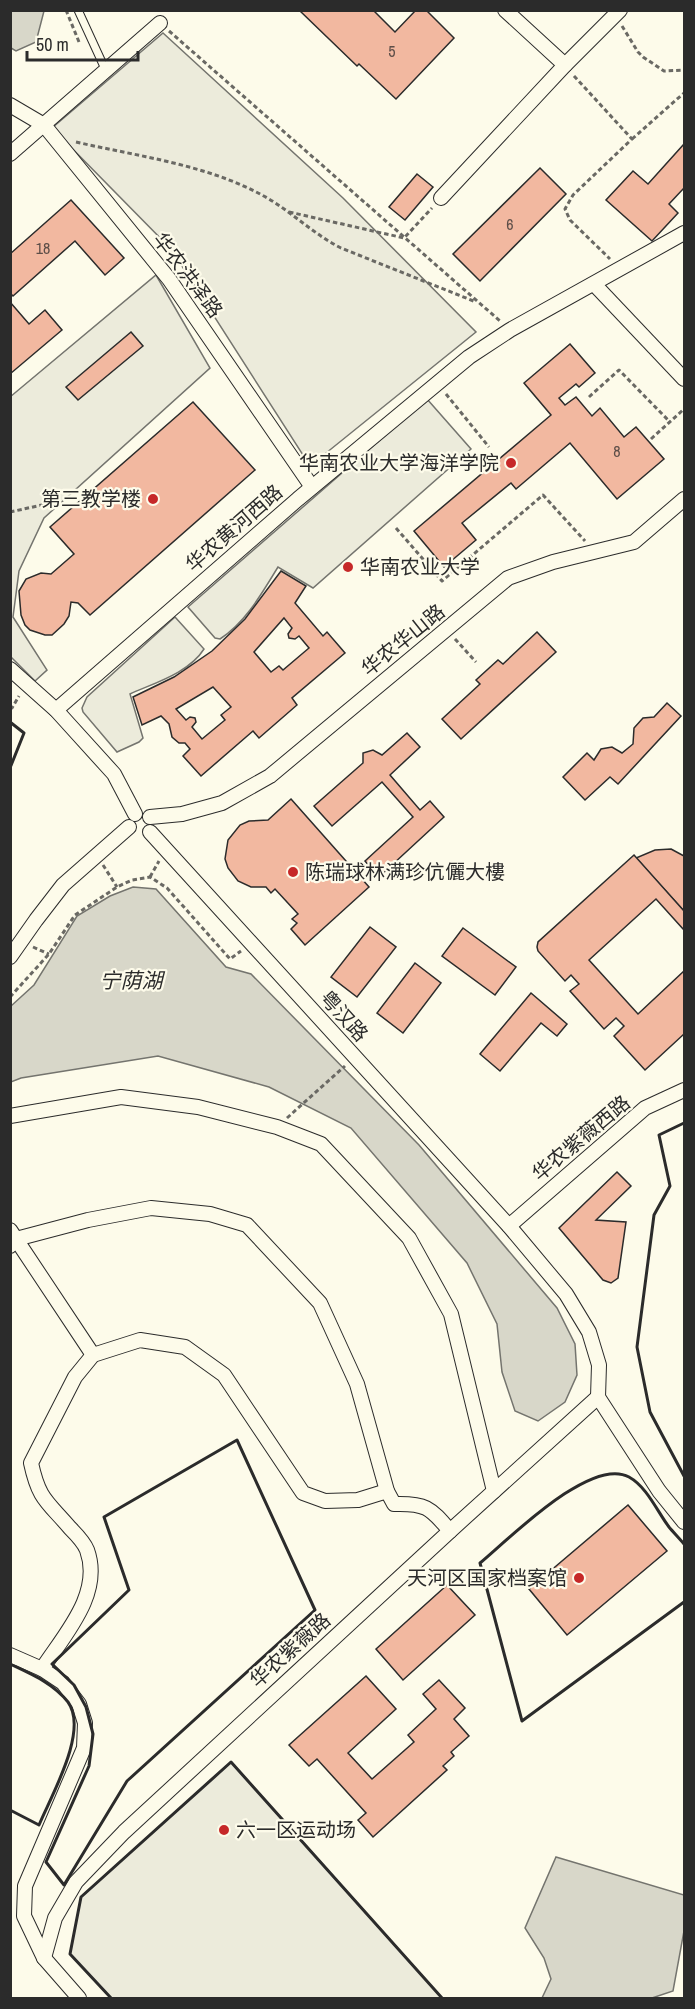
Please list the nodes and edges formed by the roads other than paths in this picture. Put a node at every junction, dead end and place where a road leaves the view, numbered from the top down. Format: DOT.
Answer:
graph roads {
  1 [pos="78,10"];
  2 [pos="505,10"];
  3 [pos="618,13"];
  4 [pos="160,23"];
  5 [pos="565,65"];
  6 [pos="106,70"];
  7 [pos="10,105"];
  8 [pos="44,125"];
  9 [pos="10,154"];
  10 [pos="441,198"];
  11 [pos="684,233"];
  12 [pos="594,284"];
  13 [pos="684,379"];
  14 [pos="312,487"];
  15 [pos="684,499"];
  16 [pos="10,669"];
  17 [pos="56,710"];
  18 [pos="135,814"];
  19 [pos="150,817"];
  20 [pos="129,827"];
  21 [pos="150,832"];
  22 [pos="10,957"];
  23 [pos="684,1090"];
  24 [pos="10,1116"];
  25 [pos="509,1226"];
  26 [pos="12,1238"];
  27 [pos="93,1355"];
  28 [pos="598,1397"];
  29 [pos="387,1491"];
  30 [pos="494,1491"];
  31 [pos="684,1522"];
  32 [pos="450,1531"];
  33 [pos="10,1655"];
  34 [pos="42,1670"];
  35 [pos="44,1958"];
  36 [pos="79,1998"];
  1 -- 6 [label="lane"];
  2 -- 5 [label="street"];
  3 -- 5 [label="street"];
  4 -- 6 [label="street"];
  5 -- 10 [label="street"];
  6 -- 8 [label="street"];
  7 -- 8 [label="street, 华农洪泽路"];
  8 -- 9 [label="street"];
  8 -- 14 [label="street, 华农洪泽路"];
  11 -- 12 [label="street, 华农黄河西路"];
  12 -- 13 [label="street"];
  12 -- 14 [label="street, 华农黄河西路"];
  14 -- 17 [label="street, 华农黄河西路"];
  15 -- 19 [label="street, 华农华山路"];
  16 -- 17 [label="street"];
  17 -- 18 [label="street"];
  18 -- 19 [label="street"];
  18 -- 20 [label="street"];
  19 -- 21 [label="street"];
  20 -- 21 [label="street"];
  20 -- 22 [label="street"];
  21 -- 25 [label="street, 粤汉路"];
  23 -- 25 [label="street, 华农紫薇西路"];
  24 -- 30 [label="street"];
  25 -- 28 [label="street, 粤汉路"];
  26 -- 27 [label="street"];
  26 -- 29 [label="street"];
  27 -- 29 [label="street"];
  27 -- 34 [label="street"];
  28 -- 30 [label="street, 华农紫薇路"];
  28 -- 31 [label="street"];
  29 -- 32 [label="street"];
  30 -- 32 [label="street, 华农紫薇路"];
  32 -- 35 [label="street, 华农紫薇路"];
  33 -- 34 [label="street"];
  34 -- 35 [label="street"];
  35 -- 36 [label="street"];
}
